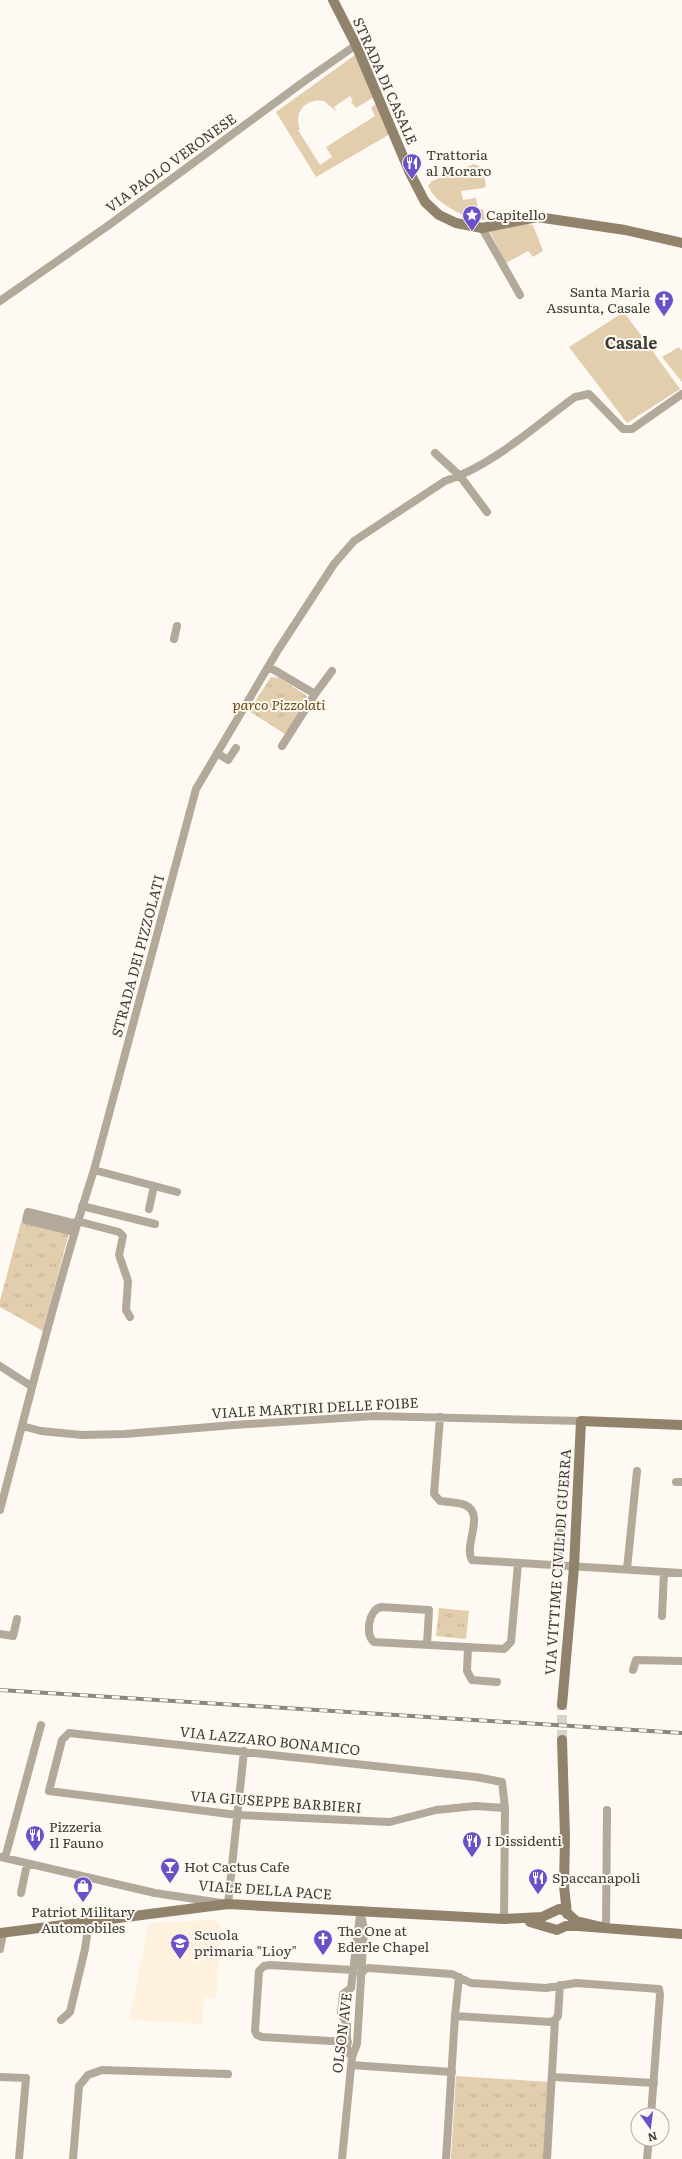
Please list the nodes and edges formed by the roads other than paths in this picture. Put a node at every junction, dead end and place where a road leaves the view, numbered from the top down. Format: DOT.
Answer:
graph roads {
  1 [pos="333,0"];
  2 [pos="356,45"];
  3 [pos="482,228"];
  4 [pos="682,243"];
  5 [pos="520,295"];
  6 [pos="0,301"];
  7 [pos="682,394"];
  8 [pos="435,453"];
  9 [pos="460,476"];
  10 [pos="487,512"];
  11 [pos="177,626"];
  12 [pos="174,639"];
  13 [pos="269,667"];
  14 [pos="332,671"];
  15 [pos="315,694"];
  16 [pos="282,746"];
  17 [pos="236,748"];
  18 [pos="218,753"];
  19 [pos="94,1170"];
  20 [pos="154,1186"];
  21 [pos="177,1192"];
  22 [pos="82,1206"];
  23 [pos="148,1209"];
  24 [pos="28,1212"];
  25 [pos="155,1224"];
  26 [pos="76,1226"];
  27 [pos="130,1317"];
  28 [pos="0,1366"];
  29 [pos="31,1386"];
  30 [pos="440,1417"];
  31 [pos="581,1421"];
  32 [pos="682,1425"];
  33 [pos="22,1426"];
  34 [pos="637,1471"];
  35 [pos="0,1510"];
  36 [pos="562,1518"];
  37 [pos="518,1564"];
  38 [pos="558,1566"];
  39 [pos="574,1567"];
  40 [pos="628,1569"];
  41 [pos="664,1572"];
  42 [pos="682,1573"];
  43 [pos="662,1616"];
  44 [pos="17,1619"];
  45 [pos="0,1634"];
  46 [pos="427,1644"];
  47 [pos="468,1647"];
  48 [pos="682,1661"];
  49 [pos="633,1670"];
  50 [pos="497,1682"];
  51 [pos="562,1705"];
  52 [pos="41,1725"];
  53 [pos="562,1740"];
  54 [pos="244,1751"];
  55 [pos="55,1764"];
  56 [pos="505,1808"];
  57 [pos="607,1810"];
  58 [pos="237,1815"];
  59 [pos="2,1858"];
  60 [pos="27,1864"];
  61 [pos="564,1886"];
  62 [pos="21,1893"];
  63 [pos="228,1904"];
  64 [pos="360,1910"];
  65 [pos="552,1912"];
  66 [pos="567,1914"];
  67 [pos="504,1919"];
  68 [pos="89,1921"];
  69 [pos="552,1926"];
  70 [pos="566,1926"];
  71 [pos="606,1928"];
  72 [pos="2,1933"];
  73 [pos="682,1934"];
  74 [pos="0,1949"];
  75 [pos="353,1970"];
  76 [pos="361,1974"];
  77 [pos="459,1977"];
  78 [pos="560,1984"];
  79 [pos="455,2016"];
  80 [pos="61,2020"];
  81 [pos="555,2020"];
  82 [pos="348,2042"];
  83 [pos="351,2061"];
  84 [pos="452,2072"];
  85 [pos="228,2074"];
  86 [pos="0,2077"];
  87 [pos="553,2077"];
  88 [pos="654,2083"];
  89 [pos="652,2107"];
  90 [pos="648,2147"];
  91 [pos="19,2159"];
  92 [pos="73,2159"];
  93 [pos="342,2159"];
  94 [pos="446,2159"];
  95 [pos="547,2159"];
  96 [pos="647,2159"];
  1 -- 2 [label="street, STRADA DI CASALE"];
  2 -- 3 [label="street, STRADA DI CASALE"];
  2 -- 6 [label="street, VIA PAOLO VERONESE"];
  3 -- 4 [label="street, STRADA DI CASALE"];
  3 -- 5 [label="street"];
  7 -- 9 [label="street, STRADA DEI PIZZOLATI"];
  8 -- 9 [label="street"];
  9 -- 10 [label="street"];
  9 -- 13 [label="street, STRADA DEI PIZZOLATI"];
  11 -- 12 [label="street"];
  13 -- 15 [label="street"];
  13 -- 18 [label="street, STRADA DEI PIZZOLATI"];
  14 -- 15 [label="street"];
  15 -- 16 [label="street"];
  17 -- 18 [label="street"];
  18 -- 19 [label="street, STRADA DEI PIZZOLATI"];
  19 -- 20 [label="street"];
  19 -- 22 [label="street, STRADA DEI PIZZOLATI"];
  20 -- 21 [label="street"];
  20 -- 23 [label="street"];
  22 -- 25 [label="street"];
  22 -- 26 [label="street, STRADA DEI PIZZOLATI"];
  24 -- 26 [label="street"];
  26 -- 27 [label="street"];
  26 -- 29 [label="street, STRADA DEI PIZZOLATI"];
  28 -- 29 [label="street"];
  29 -- 33 [label="street, STRADA DEI PIZZOLATI"];
  30 -- 31 [label="street, VIALE MARTIRI DELLE FOIBE"];
  30 -- 33 [label="street, VIALE MARTIRI DELLE FOIBE"];
  30 -- 37 [label="street"];
  31 -- 32 [label="street, VIALE MARTIRI DELLE FOIBE"];
  31 -- 39 [label="street, VIA VITTIME CIVILI DI GUERRA"];
  33 -- 35 [label="street, STRADA DEI PIZZOLATI"];
  34 -- 40 [label="street"];
  36 -- 38 [label="street"];
  37 -- 38 [label="street"];
  37 -- 47 [label="street"];
  38 -- 39 [label="street"];
  39 -- 40 [label="street"];
  39 -- 51 [label="street, VIA VITTIME CIVILI DI GUERRA"];
  40 -- 41 [label="street"];
  41 -- 42 [label="street"];
  41 -- 43 [label="street"];
  44 -- 45 [label="street"];
  46 -- 46 [label="street"];
  46 -- 47 [label="street"];
  47 -- 50 [label="street"];
  48 -- 49 [label="street"];
  52 -- 59 [label="street"];
  53 -- 61 [label="street"];
  54 -- 55 [label="street, VIA LAZZARO BONAMICO"];
  54 -- 56 [label="street, VIA LAZZARO BONAMICO"];
  54 -- 58 [label="street"];
  55 -- 58 [label="street, VIA GIUSEPPE BARBIERI"];
  56 -- 58 [label="street, VIA GIUSEPPE BARBIERI"];
  56 -- 67 [label="street"];
  57 -- 71 [label="street"];
  58 -- 63 [label="street"];
  59 -- 60 [label="street, VIALE DELLA PACE"];
  60 -- 62 [label="street"];
  60 -- 63 [label="street, VIALE DELLA PACE"];
  61 -- 65 [label="street"];
  61 -- 66 [label="street"];
  63 -- 64 [label="street, VIALE DELLA PACE"];
  63 -- 68 [label="street"];
  64 -- 67 [label="street, VIALE DELLA PACE"];
  64 -- 75 [label="street"];
  64 -- 76 [label="street, OLSON AVE"];
  65 -- 66 [label="street, VIALE DELLA PACE"];
  65 -- 67 [label="street, VIALE DELLA PACE"];
  65 -- 69 [label="street"];
  66 -- 70 [label="street"];
  66 -- 71 [label="street, VIALE DELLA PACE"];
  67 -- 69 [label="street, VIALE DELLA PACE"];
  68 -- 72 [label="street"];
  68 -- 80 [label="street"];
  69 -- 70 [label="street, VIALE DELLA PACE"];
  70 -- 71 [label="street, VIALE DELLA PACE"];
  71 -- 73 [label="street, VIALE DELLA PACE"];
  72 -- 74 [label="street"];
  75 -- 82 [label="street"];
  75 -- 82 [label="street"];
  76 -- 77 [label="street"];
  76 -- 83 [label="street, OLSON AVE"];
  77 -- 78 [label="street"];
  77 -- 79 [label="street"];
  78 -- 81 [label="street"];
  78 -- 88 [label="street"];
  79 -- 81 [label="street"];
  79 -- 84 [label="street"];
  81 -- 87 [label="street"];
  82 -- 83 [label="street"];
  83 -- 84 [label="street"];
  83 -- 93 [label="street, OLSON AVE"];
  84 -- 94 [label="street"];
  85 -- 92 [label="street"];
  86 -- 91 [label="street"];
  87 -- 88 [label="street"];
  87 -- 95 [label="street"];
  88 -- 89 [label="street"];
  90 -- 96 [label="street"];
}
